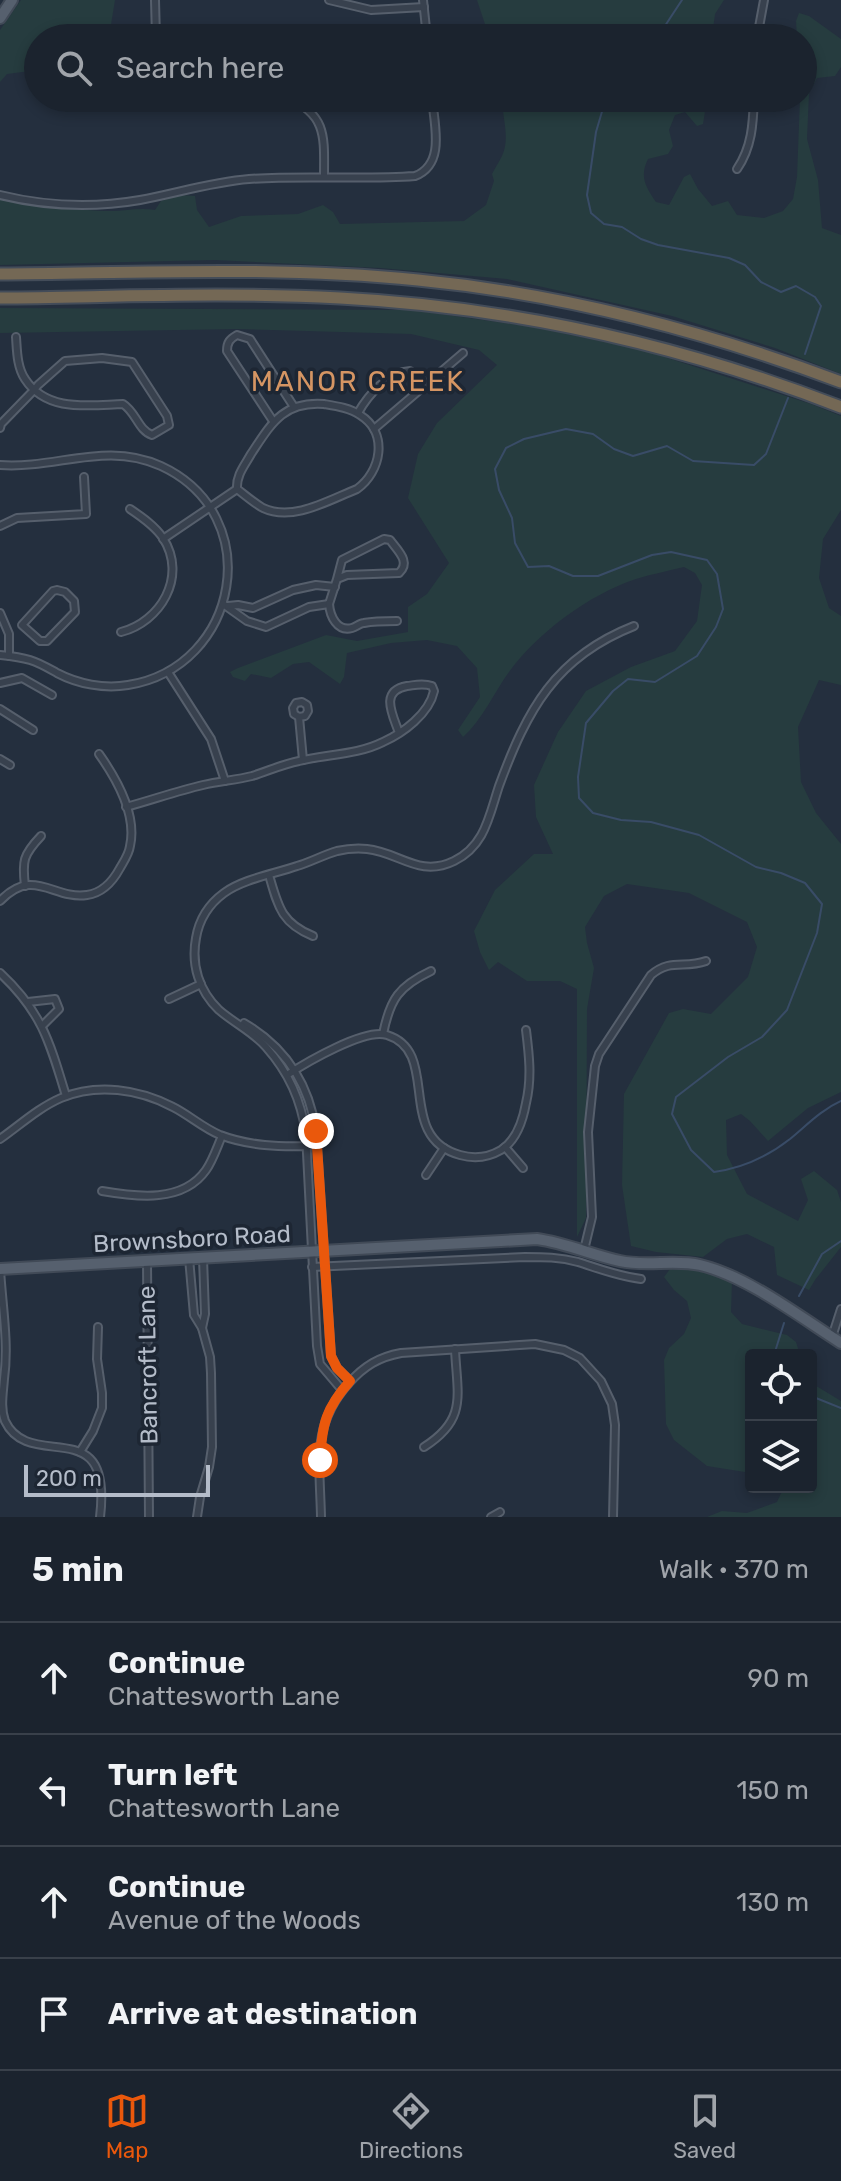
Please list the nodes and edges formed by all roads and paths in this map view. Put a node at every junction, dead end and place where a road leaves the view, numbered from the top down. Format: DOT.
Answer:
graph roads {
  1 [pos="12,0"];
  2 [pos="155,0"];
  3 [pos="329,0"];
  4 [pos="764,0"];
  5 [pos="423,4"];
  6 [pos="0,18"];
  7 [pos="156,24"];
  8 [pos="425,24"];
  9 [pos="760,24"];
  10 [pos="311,112"];
  11 [pos="433,112"];
  12 [pos="753,112"];
  13 [pos="737,169"];
  14 [pos="324,177"];
  15 [pos="0,195"];
  16 [pos="0,274"];
  17 [pos="0,298"];
  18 [pos="16,337"];
  19 [pos="463,353"];
  20 [pos="841,382"];
  21 [pos="424,386"];
  22 [pos="34,390"];
  23 [pos="294,407"];
  24 [pos="841,407"];
  25 [pos="358,413"];
  26 [pos="273,421"];
  27 [pos="0,428"];
  28 [pos="374,429"];
  29 [pos="0,465"];
  30 [pos="84,477"];
  31 [pos="237,489"];
  32 [pos="209,507"];
  33 [pos="130,509"];
  34 [pos="0,526"];
  35 [pos="163,539"];
  36 [pos="336,583"];
  37 [pos="329,604"];
  38 [pos="225,605"];
  39 [pos="253,608"];
  40 [pos="0,613"];
  41 [pos="397,621"];
  42 [pos="250,622"];
  43 [pos="22,625"];
  44 [pos="634,626"];
  45 [pos="8,630"];
  46 [pos="121,632"];
  47 [pos="0,655"];
  48 [pos="9,656"];
  49 [pos="168,672"];
  50 [pos="0,683"];
  51 [pos="52,695"];
  52 [pos="0,709"];
  53 [pos="299,717"];
  54 [pos="33,730"];
  55 [pos="399,733"];
  56 [pos="99,754"];
  57 [pos="0,759"];
  58 [pos="303,760"];
  59 [pos="10,765"];
  60 [pos="225,781"];
  61 [pos="126,807"];
  62 [pos="41,836"];
  63 [pos="269,875"];
  64 [pos="25,886"];
  65 [pos="0,901"];
  66 [pos="313,936"];
  67 [pos="706,961"];
  68 [pos="431,971"];
  69 [pos="0,973"];
  70 [pos="201,984"];
  71 [pos="169,999"];
  72 [pos="28,1002"];
  73 [pos="235,1020"];
  74 [pos="42,1026"];
  75 [pos="526,1030"];
  76 [pos="383,1034"];
  77 [pos="295,1070"];
  78 [pos="287,1075"];
  79 [pos="66,1096"];
  80 [pos="222,1136"];
  81 [pos="0,1139"];
  82 [pos="306,1146"];
  83 [pos="317,1146"];
  84 [pos="505,1147"];
  85 [pos="444,1148"];
  86 [pos="523,1168"];
  87 [pos="426,1175"];
  88 [pos="102,1191"];
  89 [pos="584,1250"];
  90 [pos="324,1251"];
  91 [pos="311,1252"];
  92 [pos="189,1258"];
  93 [pos="203,1258"];
  94 [pos="147,1261"];
  95 [pos="312,1267"];
  96 [pos="326,1267"];
  97 [pos="0,1269"];
  98 [pos="641,1279"];
  99 [pos="327,1298"];
  100 [pos="314,1299"];
  101 [pos="841,1309"];
  102 [pos="98,1327"];
  103 [pos="202,1328"];
  104 [pos="836,1340"];
  105 [pos="455,1349"];
  106 [pos="331,1357"];
  107 [pos="319,1360"];
  108 [pos="350,1381"];
  109 [pos="342,1390"];
  110 [pos="424,1447"];
  111 [pos="80,1452"];
  112 [pos="500,1512"];
  113 [pos="100,1517"];
  114 [pos="149,1517"];
  115 [pos="197,1517"];
  116 [pos="321,1517"];
  117 [pos="491,1517"];
  118 [pos="613,1517"];
  1 -- 6 [label="main road"];
  2 -- 7 [label="street"];
  3 -- 5 [label="street"];
  4 -- 9 [label="street"];
  5 -- 8 [label="street"];
  10 -- 14 [label="street"];
  11 -- 14 [label="street"];
  12 -- 13 [label="street"];
  14 -- 15 [label="street"];
  16 -- 20 [label="highway"];
  17 -- 24 [label="highway"];
  18 -- 22 [label="street"];
  19 -- 21 [label="street"];
  21 -- 25 [label="street"];
  21 -- 28 [label="street"];
  22 -- 22 [label="street"];
  22 -- 27 [label="street"];
  23 -- 25 [label="street"];
  23 -- 26 [label="street"];
  23 -- 26 [label="street"];
  25 -- 28 [label="street"];
  26 -- 31 [label="street"];
  28 -- 31 [label="street"];
  29 -- 32 [label="street"];
  30 -- 34 [label="street"];
  31 -- 32 [label="street"];
  32 -- 35 [label="street"];
  32 -- 38 [label="street"];
  33 -- 35 [label="street"];
  35 -- 46 [label="street"];
  36 -- 36 [label="street"];
  36 -- 37 [label="street"];
  36 -- 39 [label="street"];
  37 -- 41 [label="street"];
  37 -- 42 [label="street"];
  38 -- 39 [label="street"];
  38 -- 42 [label="street"];
  38 -- 49 [label="street"];
  39 -- 42 [label="street"];
  40 -- 45 [label="street"];
  43 -- 43 [label="street"];
  43 -- 45 [label="street"];
  44 -- 63 [label="street"];
  45 -- 48 [label="street"];
  47 -- 48 [label="street"];
  48 -- 49 [label="street"];
  49 -- 60 [label="street"];
  50 -- 51 [label="street"];
  52 -- 54 [label="street"];
  53 -- 58 [label="street"];
  55 -- 55 [label="street"];
  55 -- 58 [label="street"];
  56 -- 61 [label="street"];
  57 -- 59 [label="street"];
  58 -- 60 [label="street"];
  60 -- 61 [label="street"];
  61 -- 64 [label="street"];
  62 -- 64 [label="street"];
  63 -- 66 [label="street"];
  63 -- 70 [label="street"];
  64 -- 65 [label="street"];
  67 -- 89 [label="street"];
  68 -- 76 [label="street"];
  69 -- 72 [label="street"];
  70 -- 71 [label="street"];
  70 -- 73 [label="street"];
  72 -- 74 [label="street"];
  72 -- 74 [label="street"];
  73 -- 77 [label="street"];
  73 -- 78 [label="street"];
  74 -- 79 [label="street"];
  75 -- 84 [label="street"];
  76 -- 77 [label="street"];
  76 -- 85 [label="street"];
  77 -- 78 [label="street"];
  77 -- 83 [label="street"];
  78 -- 82 [label="street"];
  79 -- 80 [label="street"];
  79 -- 81 [label="street"];
  80 -- 82 [label="street"];
  80 -- 88 [label="street"];
  82 -- 83 [label="street"];
  82 -- 91 [label="street"];
  83 -- 90 [label="street"];
  84 -- 85 [label="street"];
  84 -- 86 [label="street"];
  85 -- 87 [label="street"];
  89 -- 90 [label="main road, Brownsboro Road"];
  89 -- 104 [label="main road, Brownsboro Road"];
  90 -- 91 [label="main road, Brownsboro Road"];
  90 -- 96 [label="street"];
  91 -- 93 [label="main road, Brownsboro Road"];
  91 -- 95 [label="street"];
  92 -- 93 [label="main road, Brownsboro Road"];
  92 -- 94 [label="main road, Brownsboro Road"];
  92 -- 103 [label="street"];
  93 -- 103 [label="street"];
  94 -- 97 [label="main road, Brownsboro Road"];
  94 -- 114 [label="street, Bancroft Lane"];
  95 -- 96 [label="street"];
  95 -- 100 [label="street"];
  96 -- 98 [label="street"];
  96 -- 99 [label="street"];
  97 -- 111 [label="street"];
  99 -- 100 [label="street"];
  99 -- 106 [label="street"];
  100 -- 107 [label="street"];
  101 -- 104 [label="street"];
  102 -- 111 [label="street"];
  103 -- 115 [label="street"];
  105 -- 108 [label="street"];
  105 -- 110 [label="street"];
  105 -- 118 [label="street"];
  106 -- 107 [label="street"];
  106 -- 108 [label="street"];
  107 -- 109 [label="street"];
  108 -- 109 [label="street"];
  109 -- 116 [label="street"];
  111 -- 113 [label="street"];
  112 -- 117 [label="street"];
}
